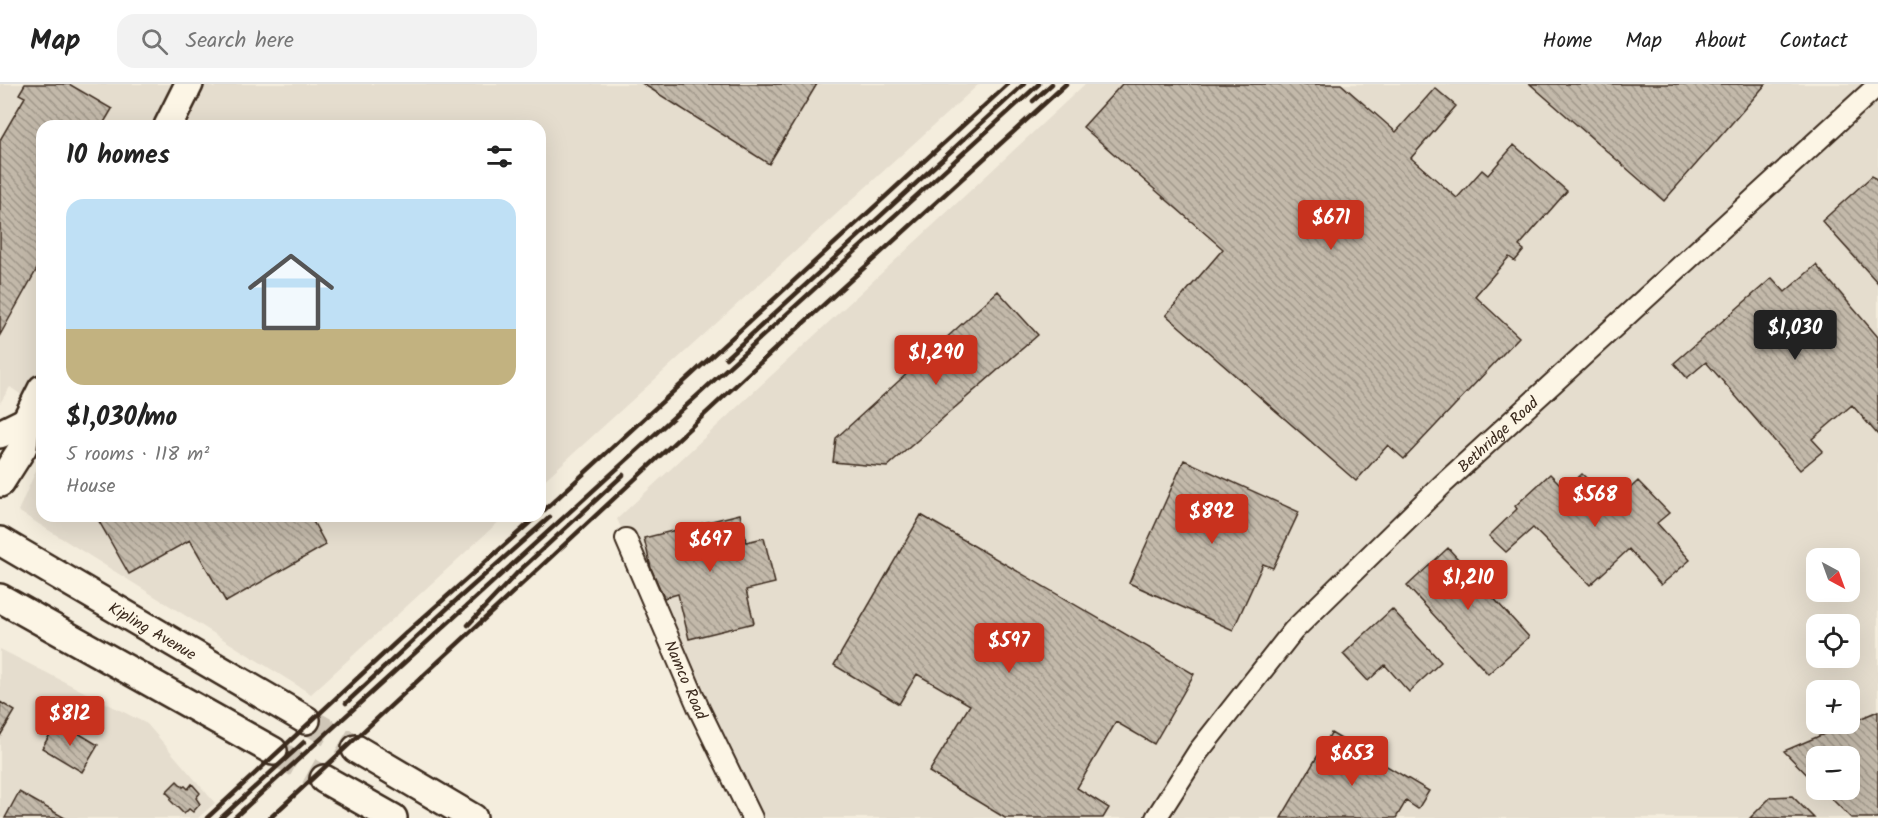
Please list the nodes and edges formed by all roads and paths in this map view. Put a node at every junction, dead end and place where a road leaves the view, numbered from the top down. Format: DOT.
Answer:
graph roads {
  1 [pos="1878,85"];
  2 [pos="181,86"];
  3 [pos="170,120"];
  4 [pos="36,402"];
  5 [pos="27,421"];
  6 [pos="0,434"];
  7 [pos="0,483"];
  8 [pos="627,539"];
  9 [pos="0,541"];
  10 [pos="0,598"];
  11 [pos="306,720"];
  12 [pos="356,749"];
  13 [pos="273,751"];
  14 [pos="324,779"];
  15 [pos="393,818"];
  16 [pos="473,818"];
  17 [pos="752,818"];
  18 [pos="1156,818"];
  1 -- 18 [label="street, Bethridge Road"];
  2 -- 3 [label="main road"];
  4 -- 5 [label="main road"];
  5 -- 6 [label="main road"];
  5 -- 7 [label="main road"];
  8 -- 17 [label="street, Namco Road"];
  9 -- 11 [label="main road, Kipling Avenue"];
  10 -- 13 [label="main road"];
  12 -- 16 [label="main road"];
  14 -- 15 [label="main road"];
}
